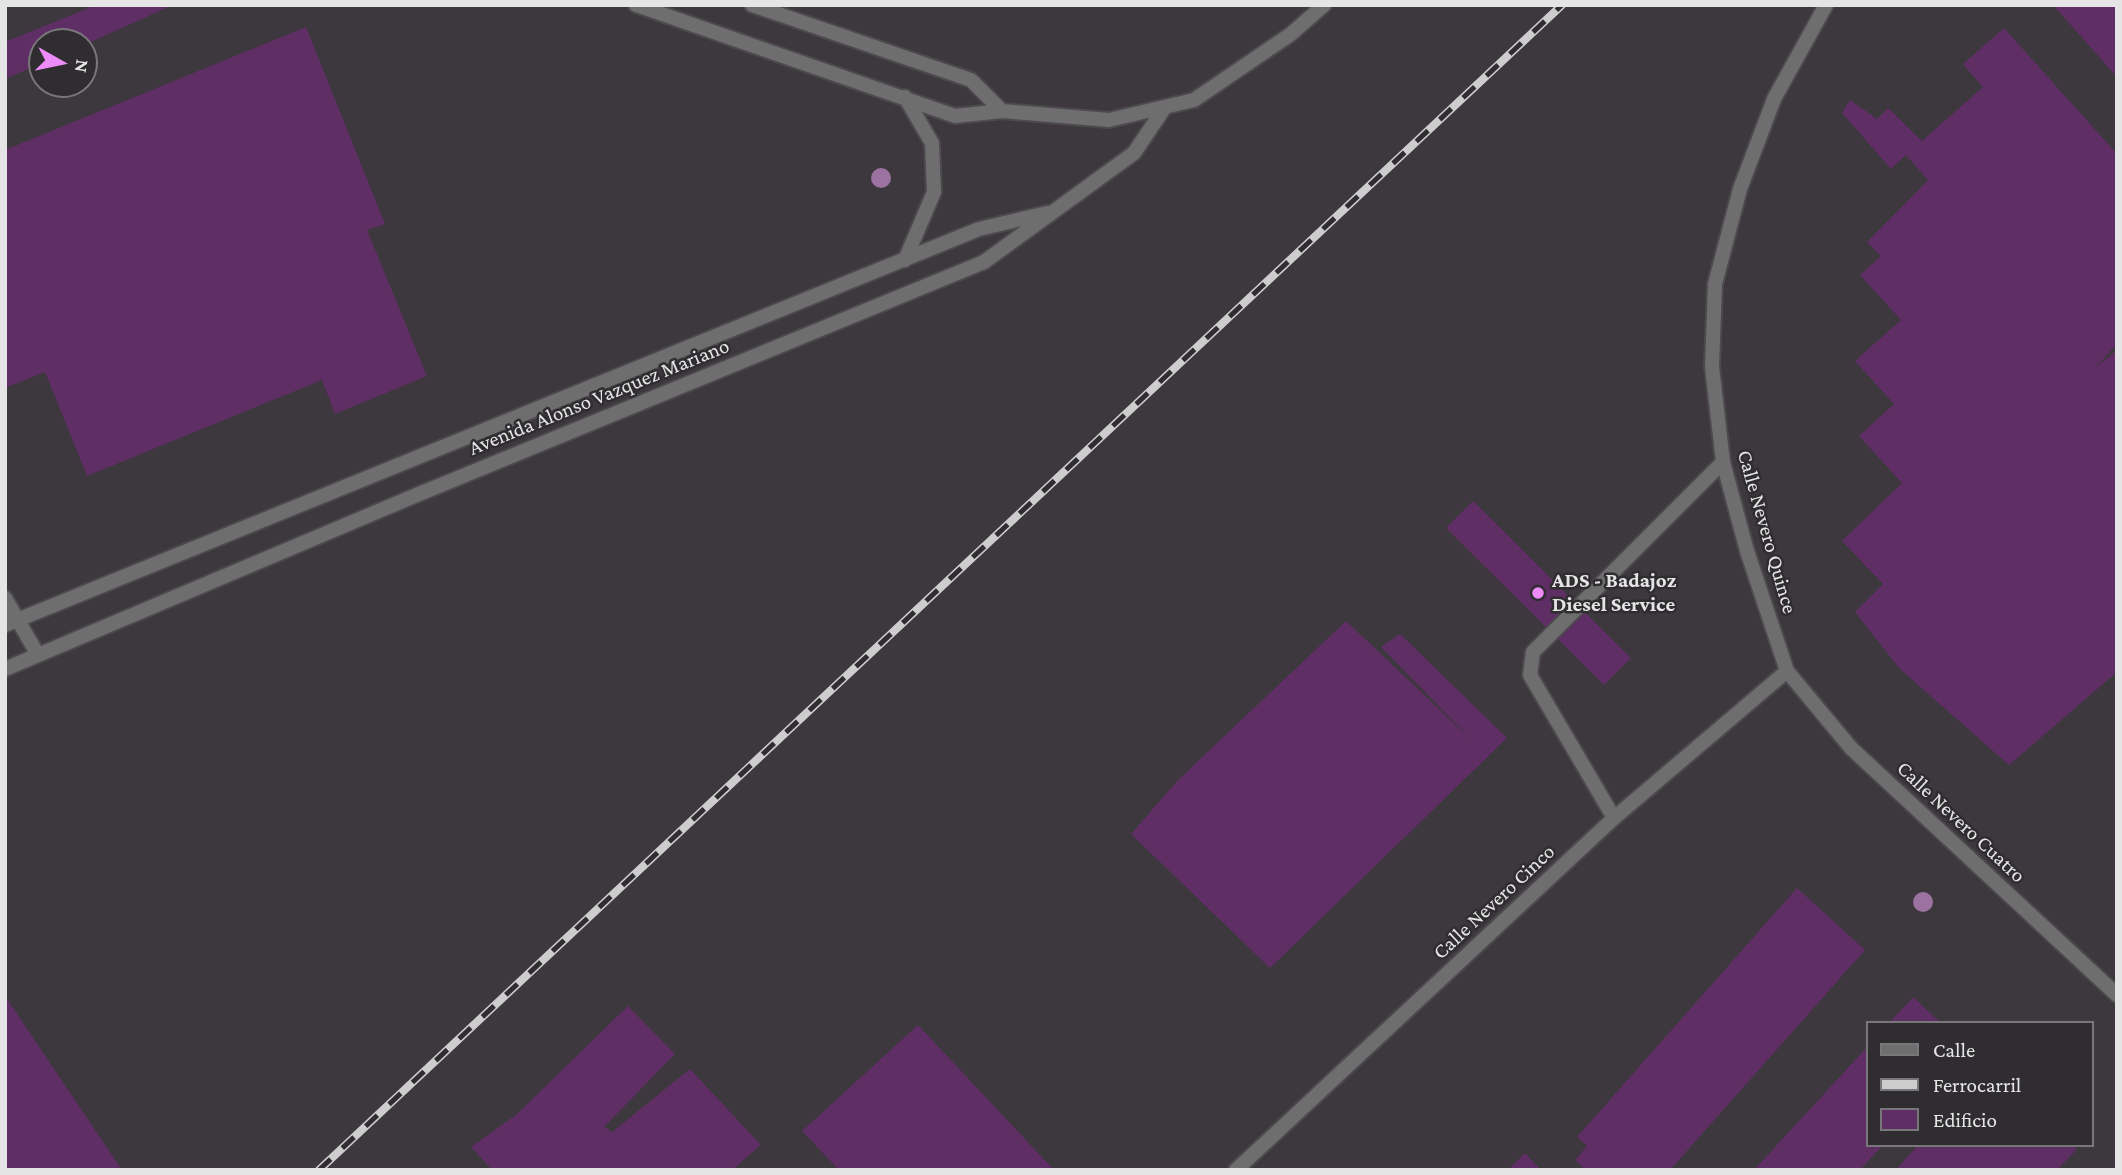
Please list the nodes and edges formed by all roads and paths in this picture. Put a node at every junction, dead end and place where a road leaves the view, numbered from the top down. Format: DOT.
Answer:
graph roads {
  1 [pos="636,5"];
  2 [pos="752,5"];
  3 [pos="1324,5"];
  4 [pos="1826,5"];
  5 [pos="905,97"];
  6 [pos="1166,107"];
  7 [pos="1002,111"];
  8 [pos="1055,211"];
  9 [pos="905,260"];
  10 [pos="1723,462"];
  11 [pos="5,598"];
  12 [pos="11,623"];
  13 [pos="38,655"];
  14 [pos="5,669"];
  15 [pos="1787,671"];
  16 [pos="1614,818"];
  17 [pos="2117,995"];
  18 [pos="1236,1170"];
  1 -- 5 [label="street"];
  2 -- 7 [label="street"];
  3 -- 6 [label="street"];
  4 -- 10 [label="street, Calle Nevero Quince"];
  5 -- 7 [label="street"];
  5 -- 9 [label="street"];
  6 -- 7 [label="street"];
  6 -- 8 [label="street"];
  8 -- 9 [label="street, Avenida Alonso Vazquez Mariano"];
  8 -- 13 [label="street, Avenida Alonso Vazquez Mariano"];
  9 -- 12 [label="street, Avenida Alonso Vazquez Mariano"];
  10 -- 15 [label="street, Calle Nevero Quince"];
  10 -- 16 [label="street"];
  11 -- 12 [label="street"];
  12 -- 13 [label="street"];
  13 -- 14 [label="street, Avenida Alonso Vazquez Mariano"];
  15 -- 16 [label="street, Calle Nevero Cinco"];
  15 -- 17 [label="street, Calle Nevero Cuatro"];
  16 -- 18 [label="street, Calle Nevero Cinco"];
}
